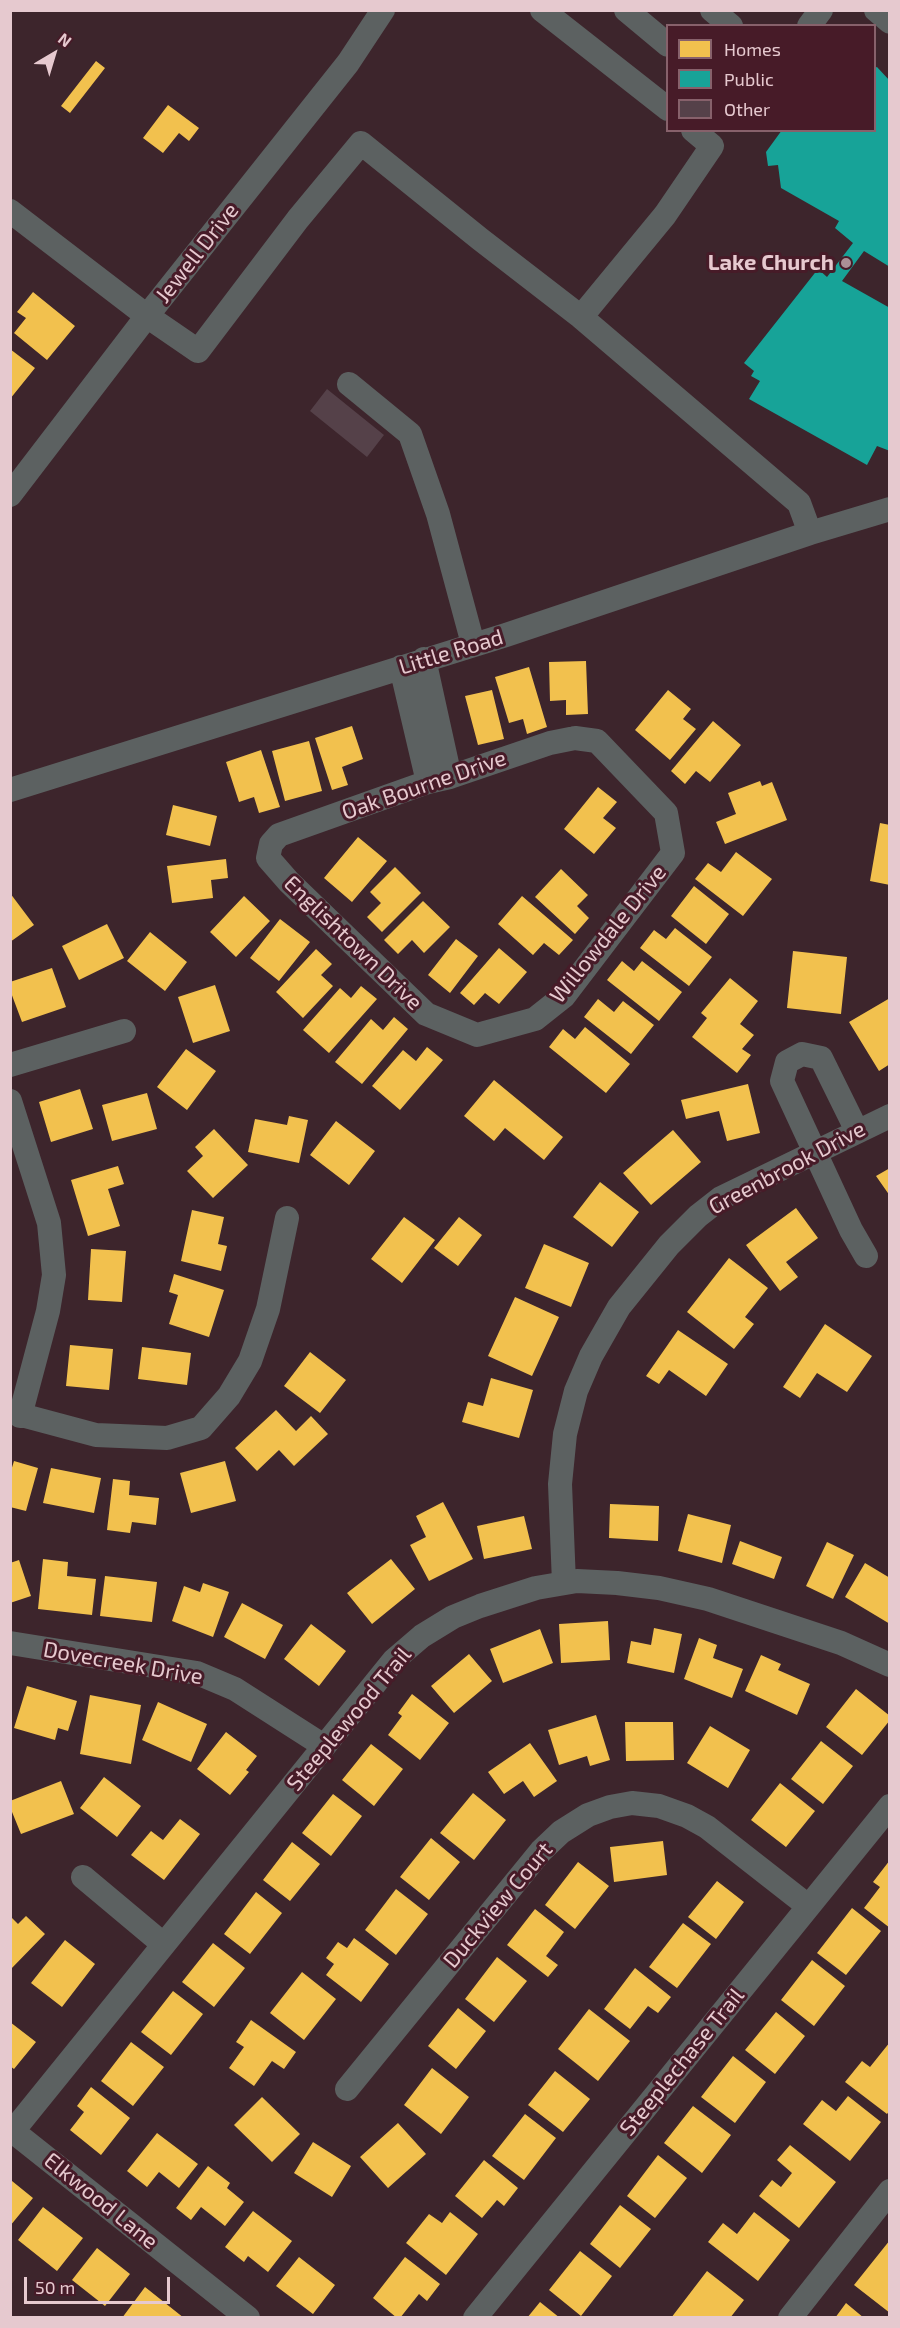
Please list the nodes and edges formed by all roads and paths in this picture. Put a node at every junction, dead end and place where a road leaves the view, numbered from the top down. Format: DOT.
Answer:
graph roads {
  1 [pos="383,10"];
  2 [pos="542,10"];
  3 [pos="626,10"];
  4 [pos="712,10"];
  5 [pos="876,10"];
  6 [pos="890,22"];
  7 [pos="729,24"];
  8 [pos="666,43"];
  9 [pos="666,107"];
  10 [pos="700,132"];
  11 [pos="719,138"];
  12 [pos="10,211"];
  13 [pos="147,316"];
  14 [pos="581,317"];
  15 [pos="350,384"];
  16 [pos="10,495"];
  17 [pos="890,509"];
  18 [pos="810,533"];
  19 [pos="473,644"];
  20 [pos="424,659"];
  21 [pos="401,667"];
  22 [pos="597,741"];
  23 [pos="439,779"];
  24 [pos="10,790"];
  25 [pos="268,858"];
  26 [pos="124,1031"];
  27 [pos="477,1035"];
  28 [pos="10,1065"];
  29 [pos="10,1101"];
  30 [pos="890,1116"];
  31 [pos="857,1131"];
  32 [pos="814,1153"];
  33 [pos="287,1218"];
  34 [pos="866,1256"];
  35 [pos="15,1414"];
  36 [pos="564,1583"];
  37 [pos="10,1644"];
  38 [pos="890,1665"];
  39 [pos="324,1746"];
  40 [pos="890,1806"];
  41 [pos="83,1877"];
  42 [pos="808,1906"];
  43 [pos="163,1944"];
  44 [pos="347,2089"];
  45 [pos="12,2130"];
  46 [pos="890,2192"];
  47 [pos="248,2318"];
  48 [pos="475,2318"];
  49 [pos="790,2318"];
  1 -- 13 [label="street, Jewell Drive"];
  2 -- 9 [label="street"];
  3 -- 8 [label="street"];
  4 -- 7 [label="street"];
  5 -- 6 [label="street"];
  10 -- 11 [label="street"];
  11 -- 14 [label="street"];
  12 -- 13 [label="street"];
  13 -- 14 [label="street"];
  13 -- 16 [label="street, Jewell Drive"];
  14 -- 18 [label="street"];
  15 -- 19 [label="street"];
  17 -- 18 [label="street, Little Road"];
  18 -- 19 [label="street, Little Road"];
  19 -- 20 [label="street, Little Road"];
  20 -- 21 [label="street, Little Road"];
  20 -- 23 [label="street"];
  21 -- 23 [label="street"];
  21 -- 24 [label="street, Little Road"];
  22 -- 23 [label="street, Oak Bourne Drive"];
  22 -- 27 [label="street, Willowdale Drive"];
  23 -- 25 [label="street, Oak Bourne Drive"];
  25 -- 27 [label="street, Englishtown Drive"];
  26 -- 28 [label="street"];
  29 -- 35 [label="street"];
  30 -- 31 [label="street, Greenbrook Drive"];
  31 -- 32 [label="street, Greenbrook Drive"];
  31 -- 32 [label="street"];
  32 -- 34 [label="street"];
  32 -- 36 [label="street, Greenbrook Drive"];
  33 -- 35 [label="street"];
  36 -- 38 [label="street, Steeplewood Trail"];
  36 -- 39 [label="street, Steeplewood Trail"];
  37 -- 39 [label="street, Dovecreek Drive"];
  39 -- 43 [label="street, Steeplewood Trail"];
  40 -- 42 [label="street, Steeplechase Trail"];
  41 -- 43 [label="street"];
  42 -- 44 [label="street, Duckview Court"];
  42 -- 48 [label="street, Steeplechase Trail"];
  43 -- 45 [label="street, Steeplewood Trail"];
  45 -- 47 [label="street, Elkwood Lane"];
  46 -- 49 [label="street"];
}
